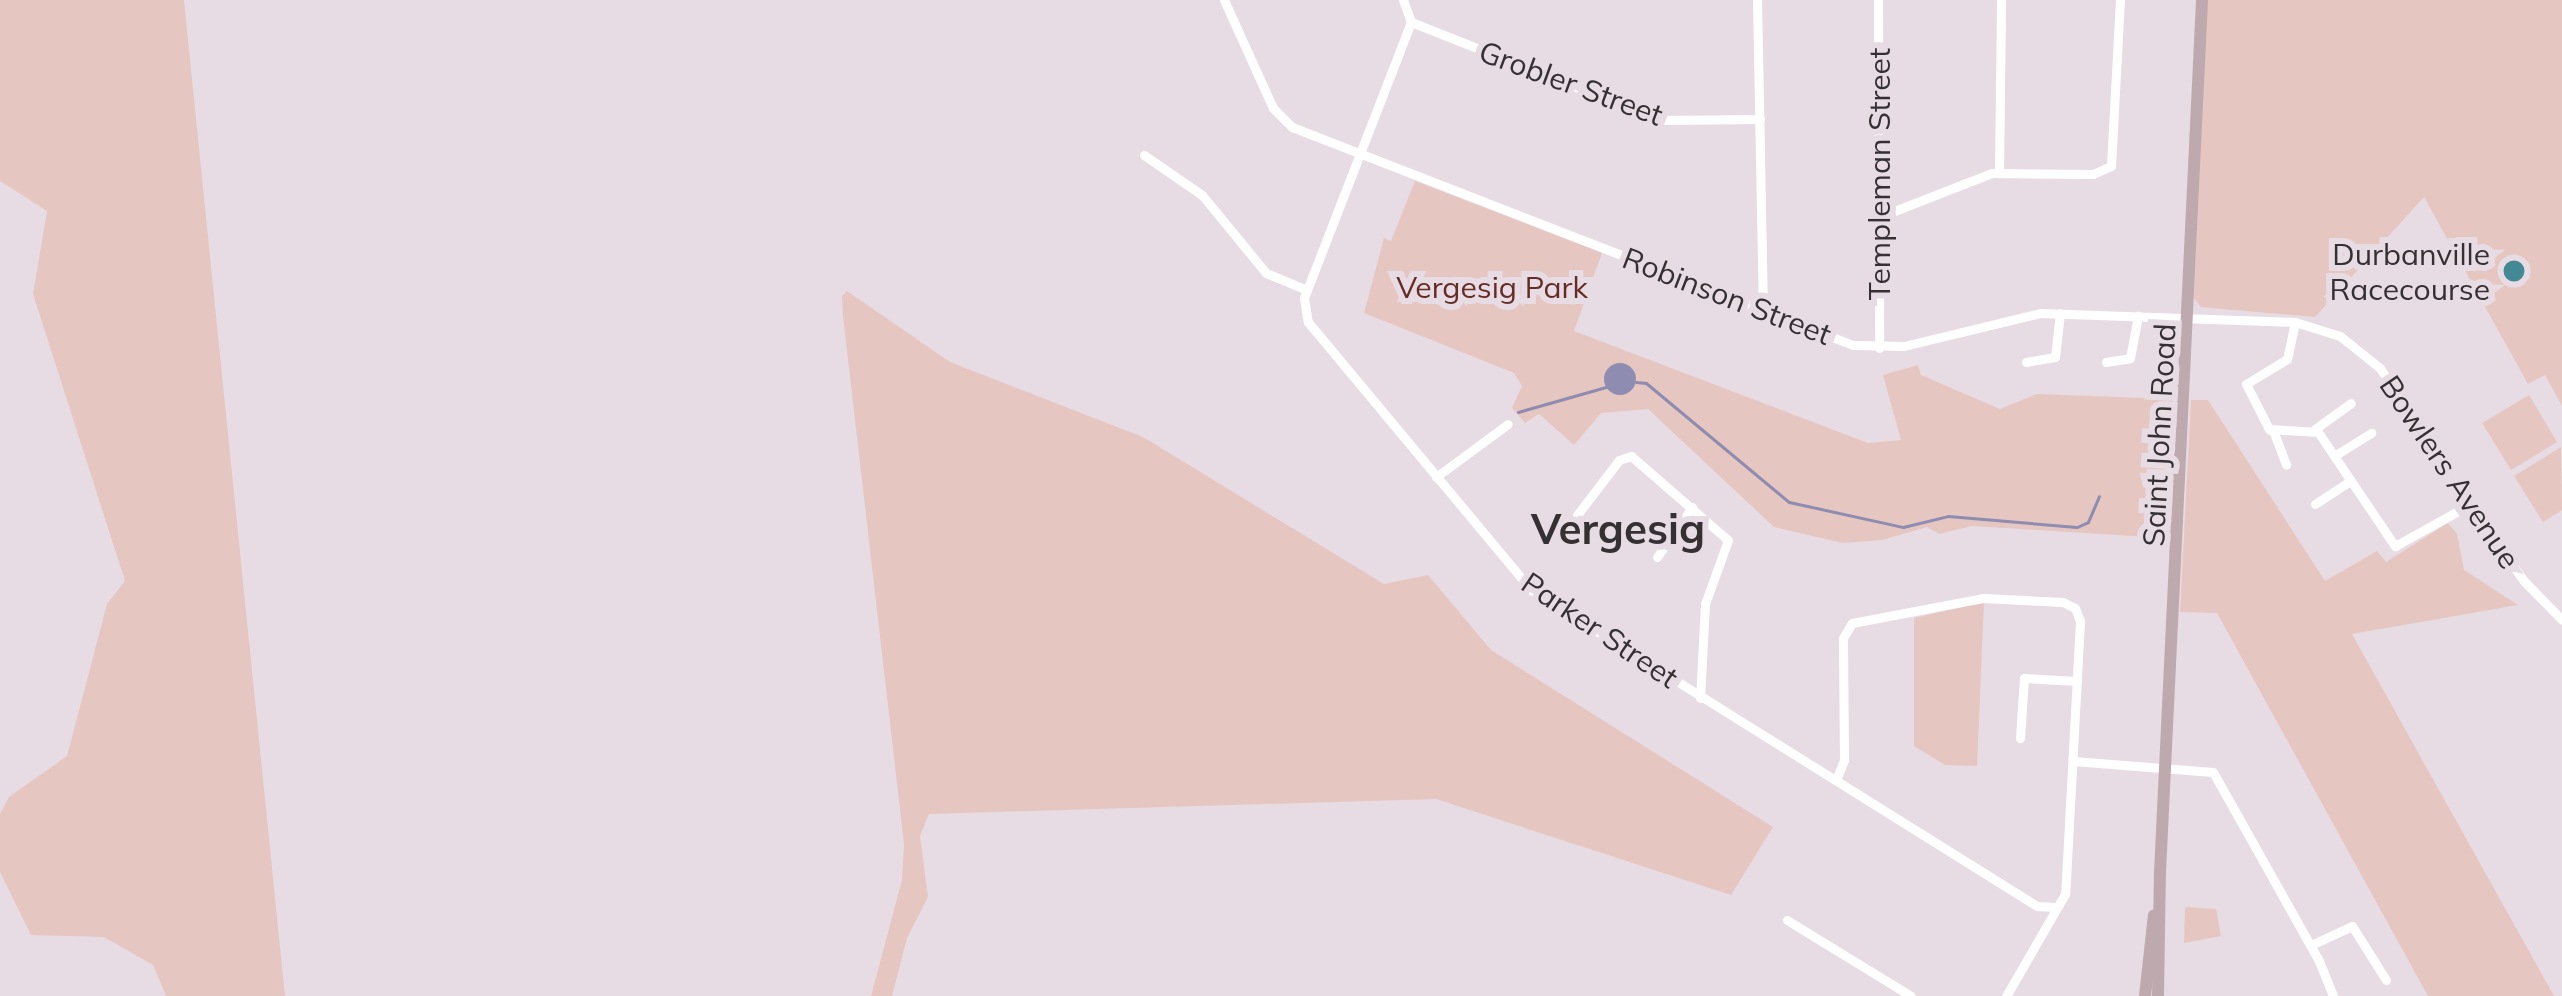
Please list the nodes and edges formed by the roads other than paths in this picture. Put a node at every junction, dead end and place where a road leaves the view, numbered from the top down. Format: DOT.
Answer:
graph roads {
  1 [pos="1224,0"];
  2 [pos="1403,0"];
  3 [pos="1757,0"];
  4 [pos="1878,0"];
  5 [pos="2001,0"];
  6 [pos="2120,0"];
  7 [pos="2202,0"];
  8 [pos="1411,22"];
  9 [pos="1760,119"];
  10 [pos="1360,154"];
  11 [pos="1144,155"];
  12 [pos="1999,172"];
  13 [pos="1879,217"];
  14 [pos="1307,290"];
  15 [pos="1763,310"];
  16 [pos="2060,314"];
  17 [pos="2138,316"];
  18 [pos="2188,318"];
  19 [pos="2295,322"];
  20 [pos="1880,348"];
  21 [pos="2026,362"];
  22 [pos="2106,362"];
  23 [pos="2351,403"];
  24 [pos="1508,424"];
  25 [pos="2315,429"];
  26 [pos="2274,433"];
  27 [pos="2371,433"];
  28 [pos="2334,456"];
  29 [pos="2286,465"];
  30 [pos="1436,477"];
  31 [pos="2350,481"];
  32 [pos="2315,504"];
  33 [pos="2469,505"];
  34 [pos="1692,506"];
  35 [pos="1576,515"];
  36 [pos="1658,557"];
  37 [pos="2562,620"];
  38 [pos="2024,662"];
  39 [pos="2024,678"];
  40 [pos="2077,681"];
  41 [pos="1700,698"];
  42 [pos="2020,737"];
  43 [pos="2073,761"];
  44 [pos="2166,766"];
  45 [pos="1836,780"];
  46 [pos="2160,872"];
  47 [pos="2054,907"];
  48 [pos="1787,920"];
  49 [pos="2311,945"];
  50 [pos="2386,980"];
  51 [pos="1911,996"];
  52 [pos="2006,996"];
  53 [pos="2145,996"];
  54 [pos="2158,996"];
  55 [pos="2332,996"];
  1 -- 10 [label="street, Robinson Street"];
  2 -- 8 [label="street"];
  3 -- 9 [label="street"];
  4 -- 13 [label="street, Templeman Street"];
  5 -- 12 [label="street"];
  6 -- 12 [label="street"];
  7 -- 18 [label="main road, Saint John Road"];
  8 -- 9 [label="street, Grobler Street"];
  8 -- 10 [label="street"];
  9 -- 15 [label="street"];
  10 -- 14 [label="street"];
  10 -- 15 [label="street, Robinson Street"];
  11 -- 14 [label="street"];
  12 -- 13 [label="street"];
  13 -- 20 [label="street, Templeman Street"];
  14 -- 30 [label="street, Parker Street"];
  15 -- 20 [label="street, Robinson Street"];
  16 -- 17 [label="street, Robinson Street"];
  16 -- 20 [label="street, Robinson Street"];
  16 -- 21 [label="street"];
  17 -- 18 [label="street, Robinson Street"];
  17 -- 22 [label="street"];
  18 -- 19 [label="street, Bowlers Avenue"];
  18 -- 44 [label="main road, Saint John Road"];
  19 -- 26 [label="street"];
  19 -- 33 [label="street, Bowlers Avenue"];
  23 -- 25 [label="street"];
  24 -- 30 [label="street"];
  25 -- 26 [label="street"];
  25 -- 28 [label="street"];
  26 -- 29 [label="street"];
  27 -- 28 [label="street"];
  28 -- 31 [label="street"];
  30 -- 41 [label="street, Parker Street"];
  31 -- 32 [label="street"];
  31 -- 33 [label="street"];
  33 -- 37 [label="street, Bowlers Avenue"];
  34 -- 35 [label="street"];
  34 -- 36 [label="street"];
  34 -- 41 [label="street"];
  38 -- 39 [label="street"];
  39 -- 40 [label="street"];
  39 -- 42 [label="street"];
  40 -- 43 [label="street"];
  40 -- 45 [label="street"];
  41 -- 45 [label="street, Parker Street"];
  43 -- 44 [label="street"];
  43 -- 47 [label="street"];
  44 -- 46 [label="main road, Saint John Road"];
  44 -- 49 [label="street"];
  45 -- 47 [label="street, Parker Street"];
  46 -- 53 [label="main road, Saint John Road"];
  46 -- 54 [label="main road, Saint John Road"];
  47 -- 52 [label="street"];
  48 -- 51 [label="street"];
  49 -- 50 [label="street"];
  49 -- 55 [label="street"];
}
